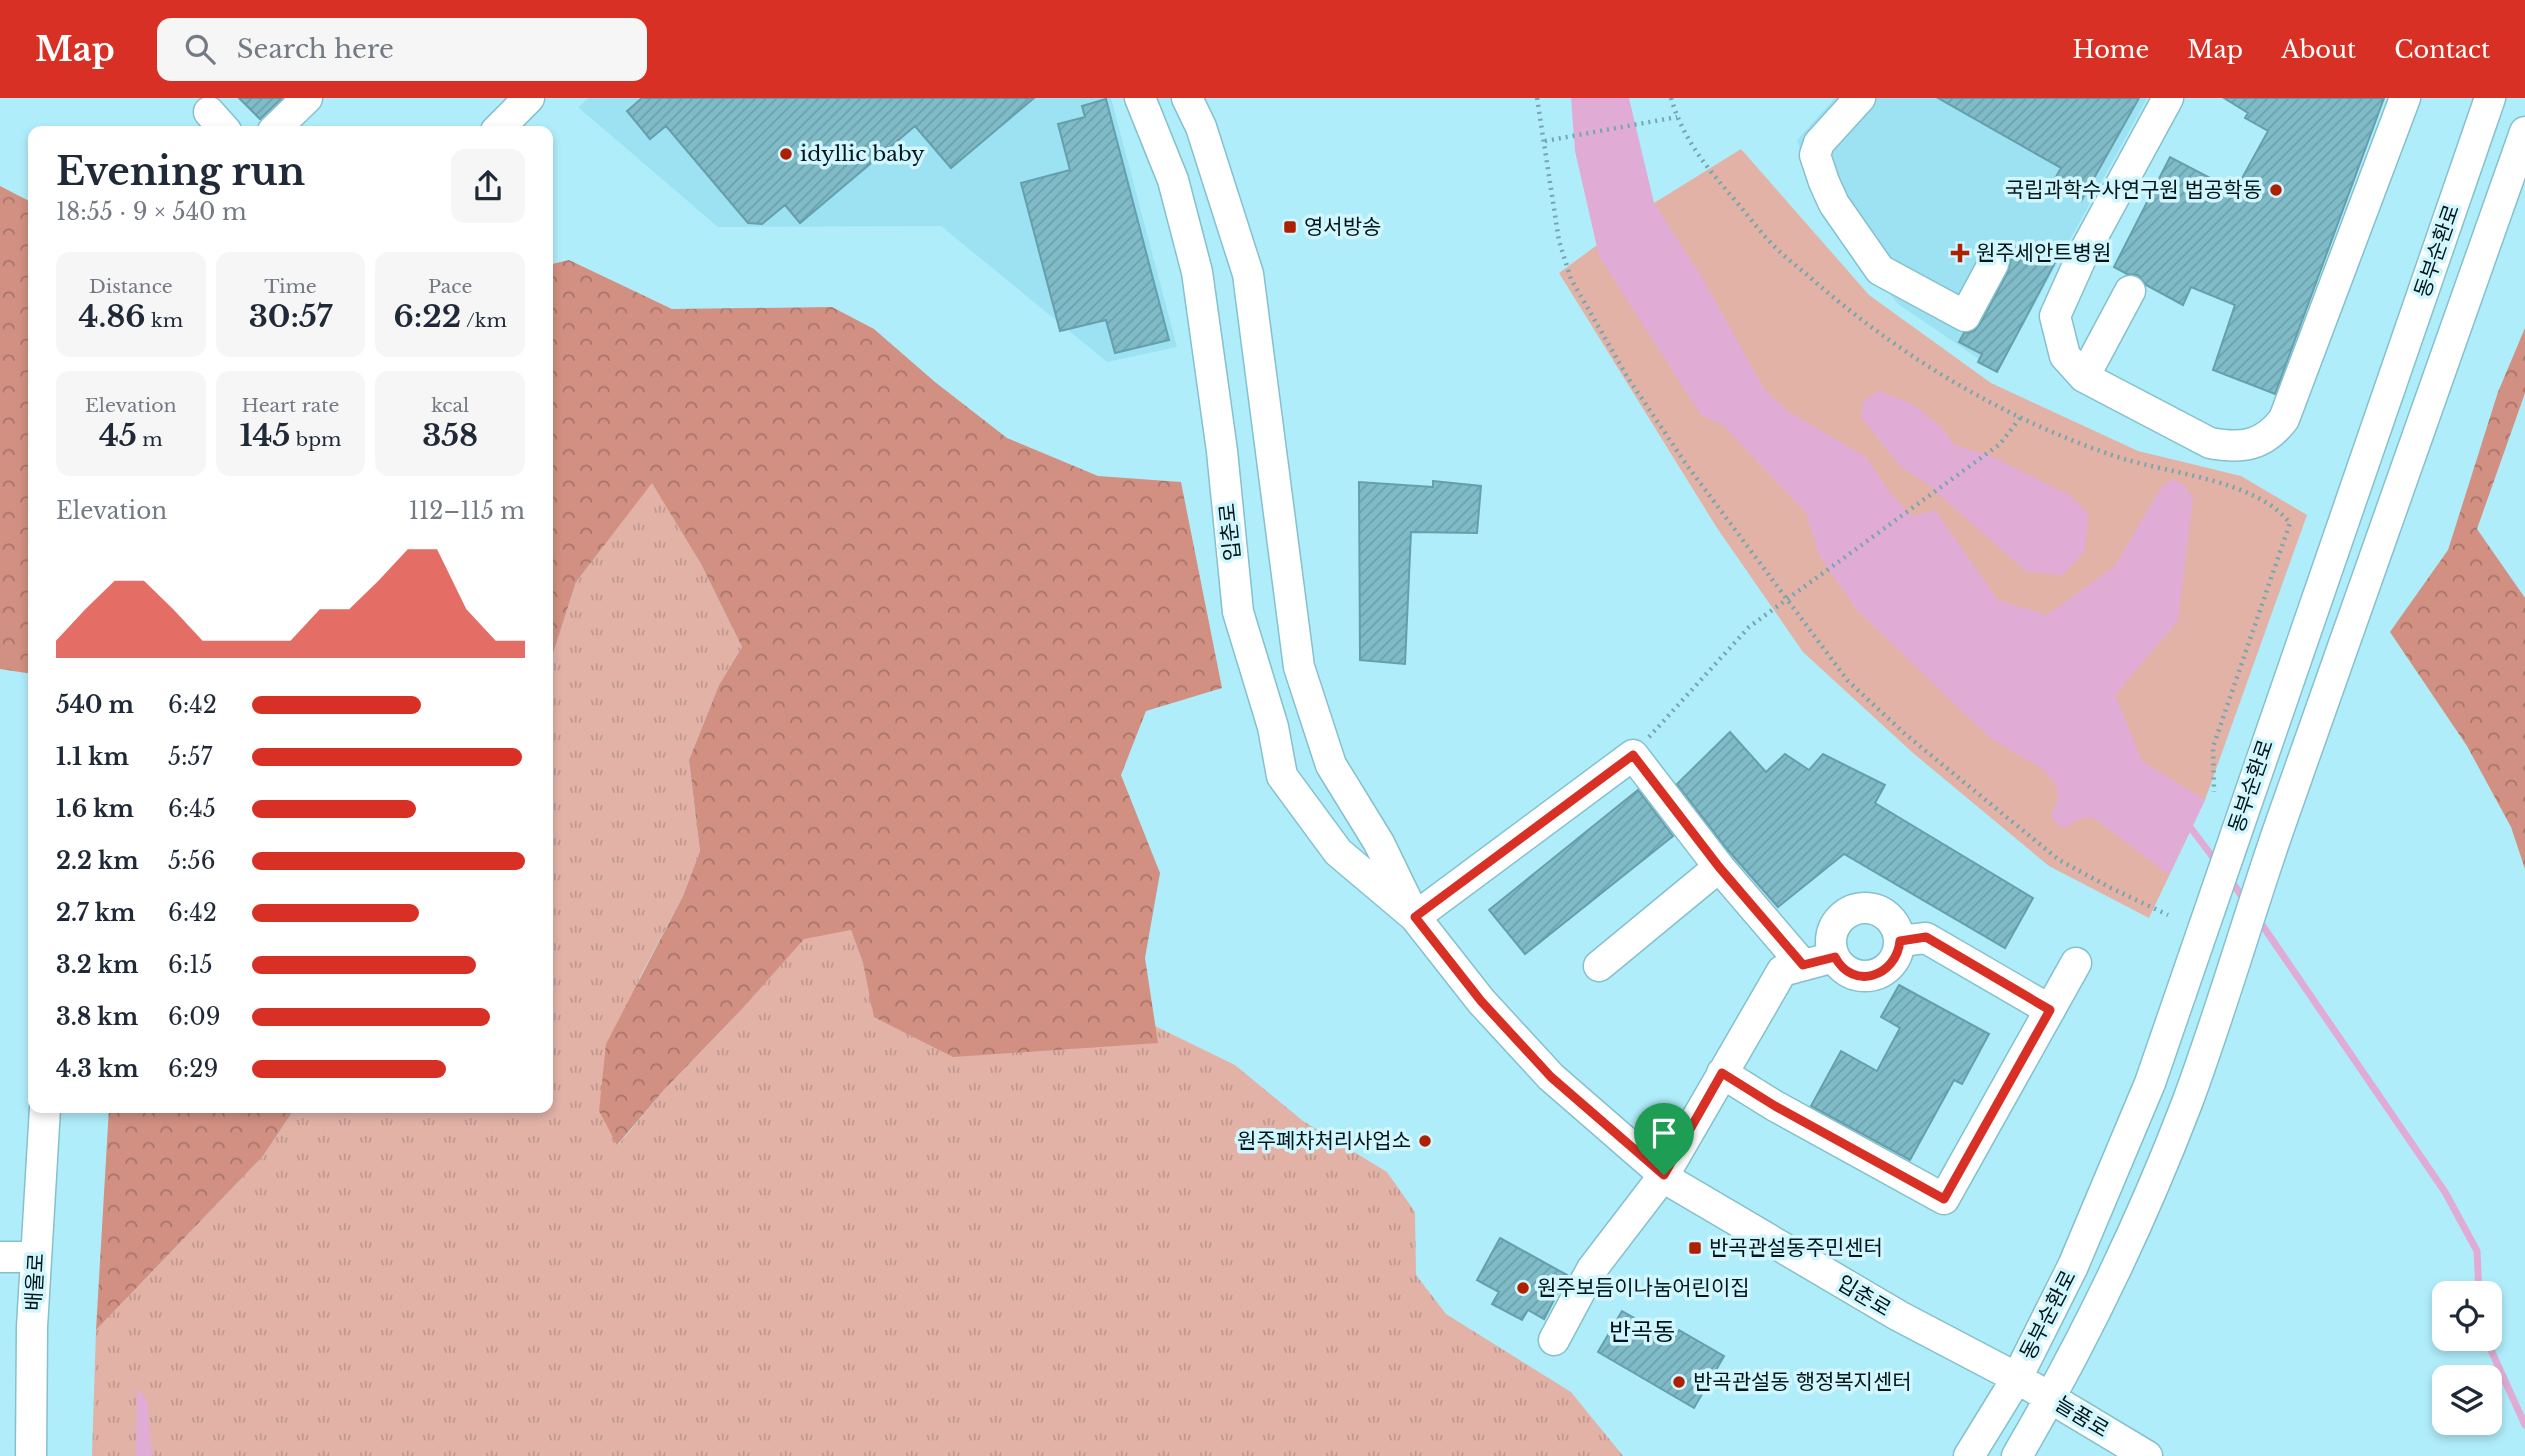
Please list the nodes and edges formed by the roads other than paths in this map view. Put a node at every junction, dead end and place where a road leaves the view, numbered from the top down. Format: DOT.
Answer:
graph roads {
  1 [pos="307,98"];
  2 [pos="529,98"];
  3 [pos="1140,98"];
  4 [pos="1187,98"];
  5 [pos="1860,98"];
  6 [pos="2168,98"];
  7 [pos="2405,98"];
  8 [pos="2490,98"];
  9 [pos="278,126"];
  10 [pos="501,126"];
  11 [pos="2525,132"];
  12 [pos="1993,264"];
  13 [pos="2130,291"];
  14 [pos="2084,377"];
  15 [pos="1719,867"];
  16 [pos="1415,917"];
  17 [pos="1900,941"];
  18 [pos="1835,957"];
  19 [pos="2076,963"];
  20 [pos="1803,965"];
  21 [pos="1600,966"];
  22 [pos="2050,1010"];
  23 [pos="1722,1073"];
  24 [pos="46,1113"];
  25 [pos="1664,1175"];
  26 [pos="0,1257"];
  27 [pos="36,1257"];
  28 [pos="1554,1340"];
  29 [pos="2017,1378"];
  30 [pos="2051,1398"];
  31 [pos="32,1456"];
  32 [pos="1969,1456"];
  33 [pos="2017,1456"];
  34 [pos="2147,1456"];
  1 -- 9 [label="street"];
  2 -- 10 [label="street"];
  3 -- 16 [label="street, 입춘로"];
  4 -- 16 [label="street, 입춘로"];
  5 -- 12 [label="street"];
  6 -- 14 [label="street"];
  7 -- 14 [label="street"];
  8 -- 29 [label="street, 동부순환로"];
  11 -- 30 [label="street, 동부순환로"];
  13 -- 14 [label="street"];
  15 -- 16 [label="street"];
  15 -- 20 [label="street"];
  15 -- 21 [label="street"];
  16 -- 25 [label="street, 입춘로"];
  17 -- 18 [label="street"];
  17 -- 18 [label="street"];
  17 -- 22 [label="street"];
  18 -- 20 [label="street"];
  19 -- 22 [label="street"];
  20 -- 23 [label="street"];
  22 -- 23 [label="street"];
  23 -- 25 [label="street"];
  24 -- 27 [label="street, 배울로"];
  25 -- 28 [label="street"];
  25 -- 29 [label="street, 입춘로"];
  26 -- 27 [label="street"];
  27 -- 31 [label="street, 배울로"];
  29 -- 30 [label="street, 늘품로"];
  29 -- 32 [label="street, 동부순환로"];
  30 -- 33 [label="street, 동부순환로"];
  30 -- 34 [label="street, 늘품로"];
}
